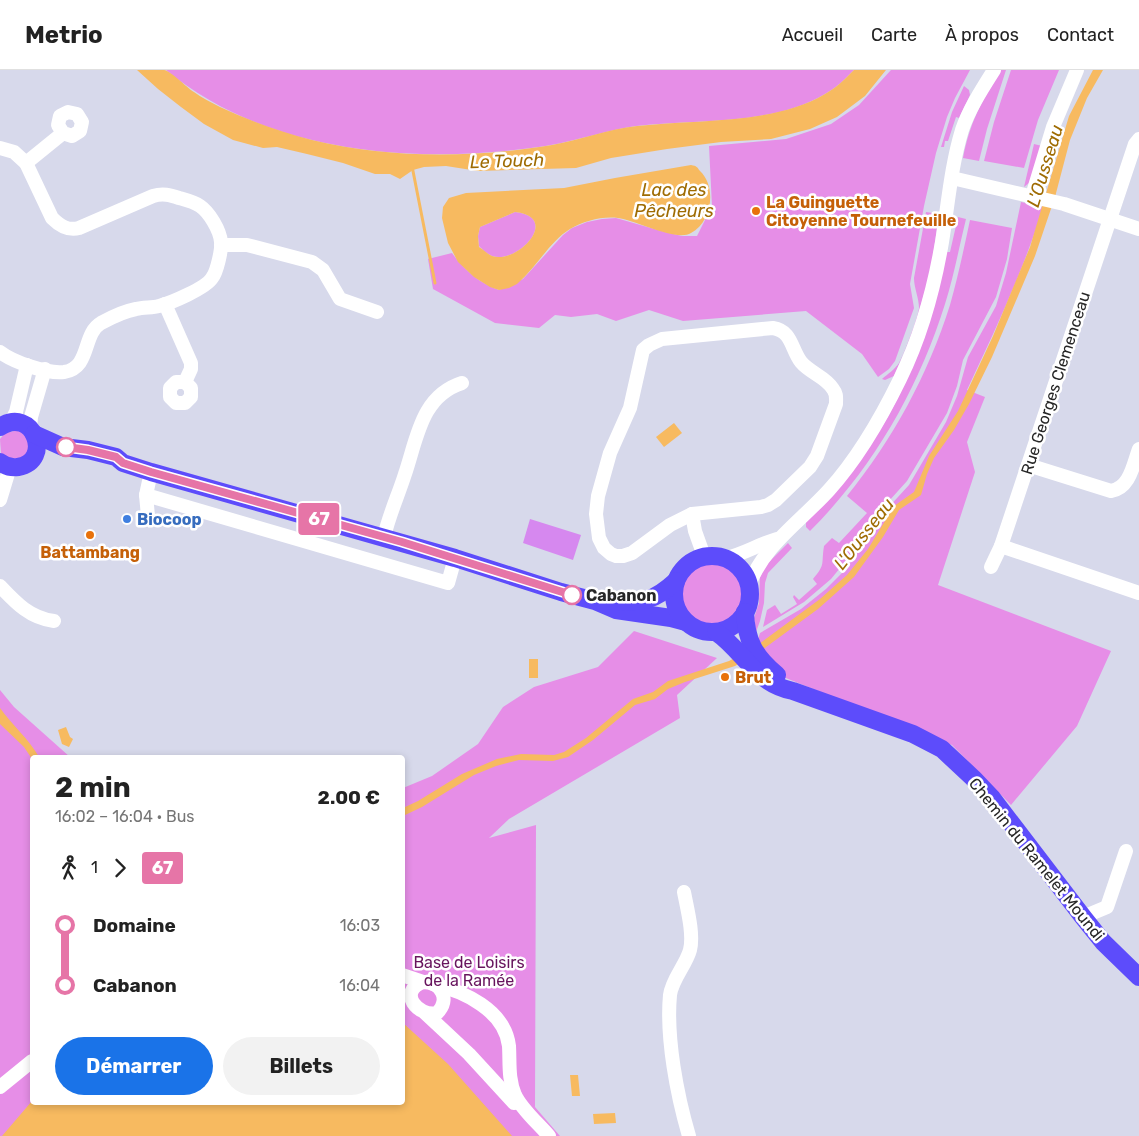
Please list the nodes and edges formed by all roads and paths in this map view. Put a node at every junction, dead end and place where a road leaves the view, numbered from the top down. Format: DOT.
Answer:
graph roads {
  1 [pos="994,70"];
  2 [pos="1077,70"];
  3 [pos="63,133"];
  4 [pos="1139,139"];
  5 [pos="0,148"];
  6 [pos="26,163"];
  7 [pos="952,178"];
  8 [pos="1044,199"];
  9 [pos="1110,219"];
  10 [pos="1139,229"];
  11 [pos="221,245"];
  12 [pos="165,304"];
  13 [pos="377,312"];
  14 [pos="0,352"];
  15 [pos="27,364"];
  16 [pos="45,369"];
  17 [pos="185,382"];
  18 [pos="462,383"];
  19 [pos="5,425"];
  20 [pos="32,432"];
  21 [pos="1139,449"];
  22 [pos="34,456"];
  23 [pos="123,463"];
  24 [pos="5,465"];
  25 [pos="1028,465"];
  26 [pos="151,472"];
  27 [pos="146,495"];
  28 [pos="0,500"];
  29 [pos="692,514"];
  30 [pos="148,516"];
  31 [pos="384,537"];
  32 [pos="777,539"];
  33 [pos="1001,546"];
  34 [pos="704,556"];
  35 [pos="455,558"];
  36 [pos="726,558"];
  37 [pos="991,567"];
  38 [pos="676,581"];
  39 [pos="749,585"];
  40 [pos="0,586"];
  41 [pos="1139,593"];
  42 [pos="595,601"];
  43 [pos="746,612"];
  44 [pos="54,621"];
  45 [pos="686,622"];
  46 [pos="716,632"];
  47 [pos="748,654"];
  48 [pos="1126,851"];
  49 [pos="684,892"];
  50 [pos="1083,917"];
  51 [pos="405,977"];
  52 [pos="1139,978"];
  53 [pos="428,983"];
  54 [pos="405,991"];
  55 [pos="411,1000"];
  56 [pos="426,1013"];
  57 [pos="30,1063"];
  58 [pos="0,1087"];
  59 [pos="543,1136"];
  60 [pos="549,1136"];
  61 [pos="689,1136"];
  1 -- 7 [label="street"];
  2 -- 8 [label="street"];
  3 -- 6 [label="street"];
  4 -- 9 [label="street, Rue Georges Clemenceau"];
  5 -- 6 [label="street"];
  6 -- 11 [label="street"];
  7 -- 8 [label="street"];
  7 -- 32 [label="street"];
  8 -- 9 [label="street"];
  9 -- 10 [label="street"];
  9 -- 25 [label="street, Rue Georges Clemenceau"];
  11 -- 12 [label="street"];
  11 -- 13 [label="street"];
  12 -- 16 [label="street"];
  12 -- 17 [label="street"];
  14 -- 15 [label="street"];
  15 -- 16 [label="street"];
  15 -- 19 [label="street"];
  16 -- 20 [label="street"];
  18 -- 31 [label="street"];
  19 -- 20 [label="main road"];
  20 -- 22 [label="main road"];
  20 -- 23 [label="main road"];
  21 -- 25 [label="street"];
  22 -- 23 [label="main road"];
  22 -- 24 [label="main road"];
  23 -- 26 [label="main road"];
  24 -- 28 [label="street"];
  25 -- 33 [label="street, Rue Georges Clemenceau"];
  26 -- 27 [label="street"];
  26 -- 31 [label="main road"];
  27 -- 30 [label="street"];
  27 -- 35 [label="street"];
  29 -- 29 [label="street"];
  29 -- 34 [label="street"];
  31 -- 35 [label="main road"];
  32 -- 36 [label="street"];
  32 -- 39 [label="street"];
  33 -- 37 [label="street, Rue Georges Clemenceau"];
  33 -- 41 [label="street"];
  34 -- 36 [label="main road"];
  34 -- 38 [label="main road"];
  35 -- 42 [label="main road"];
  36 -- 39 [label="main road"];
  38 -- 42 [label="main road"];
  38 -- 45 [label="main road"];
  39 -- 43 [label="main road"];
  40 -- 44 [label="street"];
  42 -- 45 [label="main road"];
  43 -- 46 [label="main road"];
  43 -- 47 [label="main road, Chemin du Ramelet Moundi"];
  45 -- 46 [label="main road"];
  46 -- 47 [label="main road, Chemin du Ramelet Moundi"];
  47 -- 50 [label="main road, Chemin du Ramelet Moundi"];
  48 -- 50 [label="street"];
  49 -- 61 [label="street"];
  50 -- 52 [label="main road, Chemin du Ramelet Moundi"];
  51 -- 53 [label="street"];
  53 -- 55 [label="street"];
  53 -- 56 [label="street"];
  53 -- 60 [label="street"];
  54 -- 55 [label="street"];
  55 -- 56 [label="street"];
  56 -- 59 [label="street"];
  57 -- 58 [label="street"];
}
